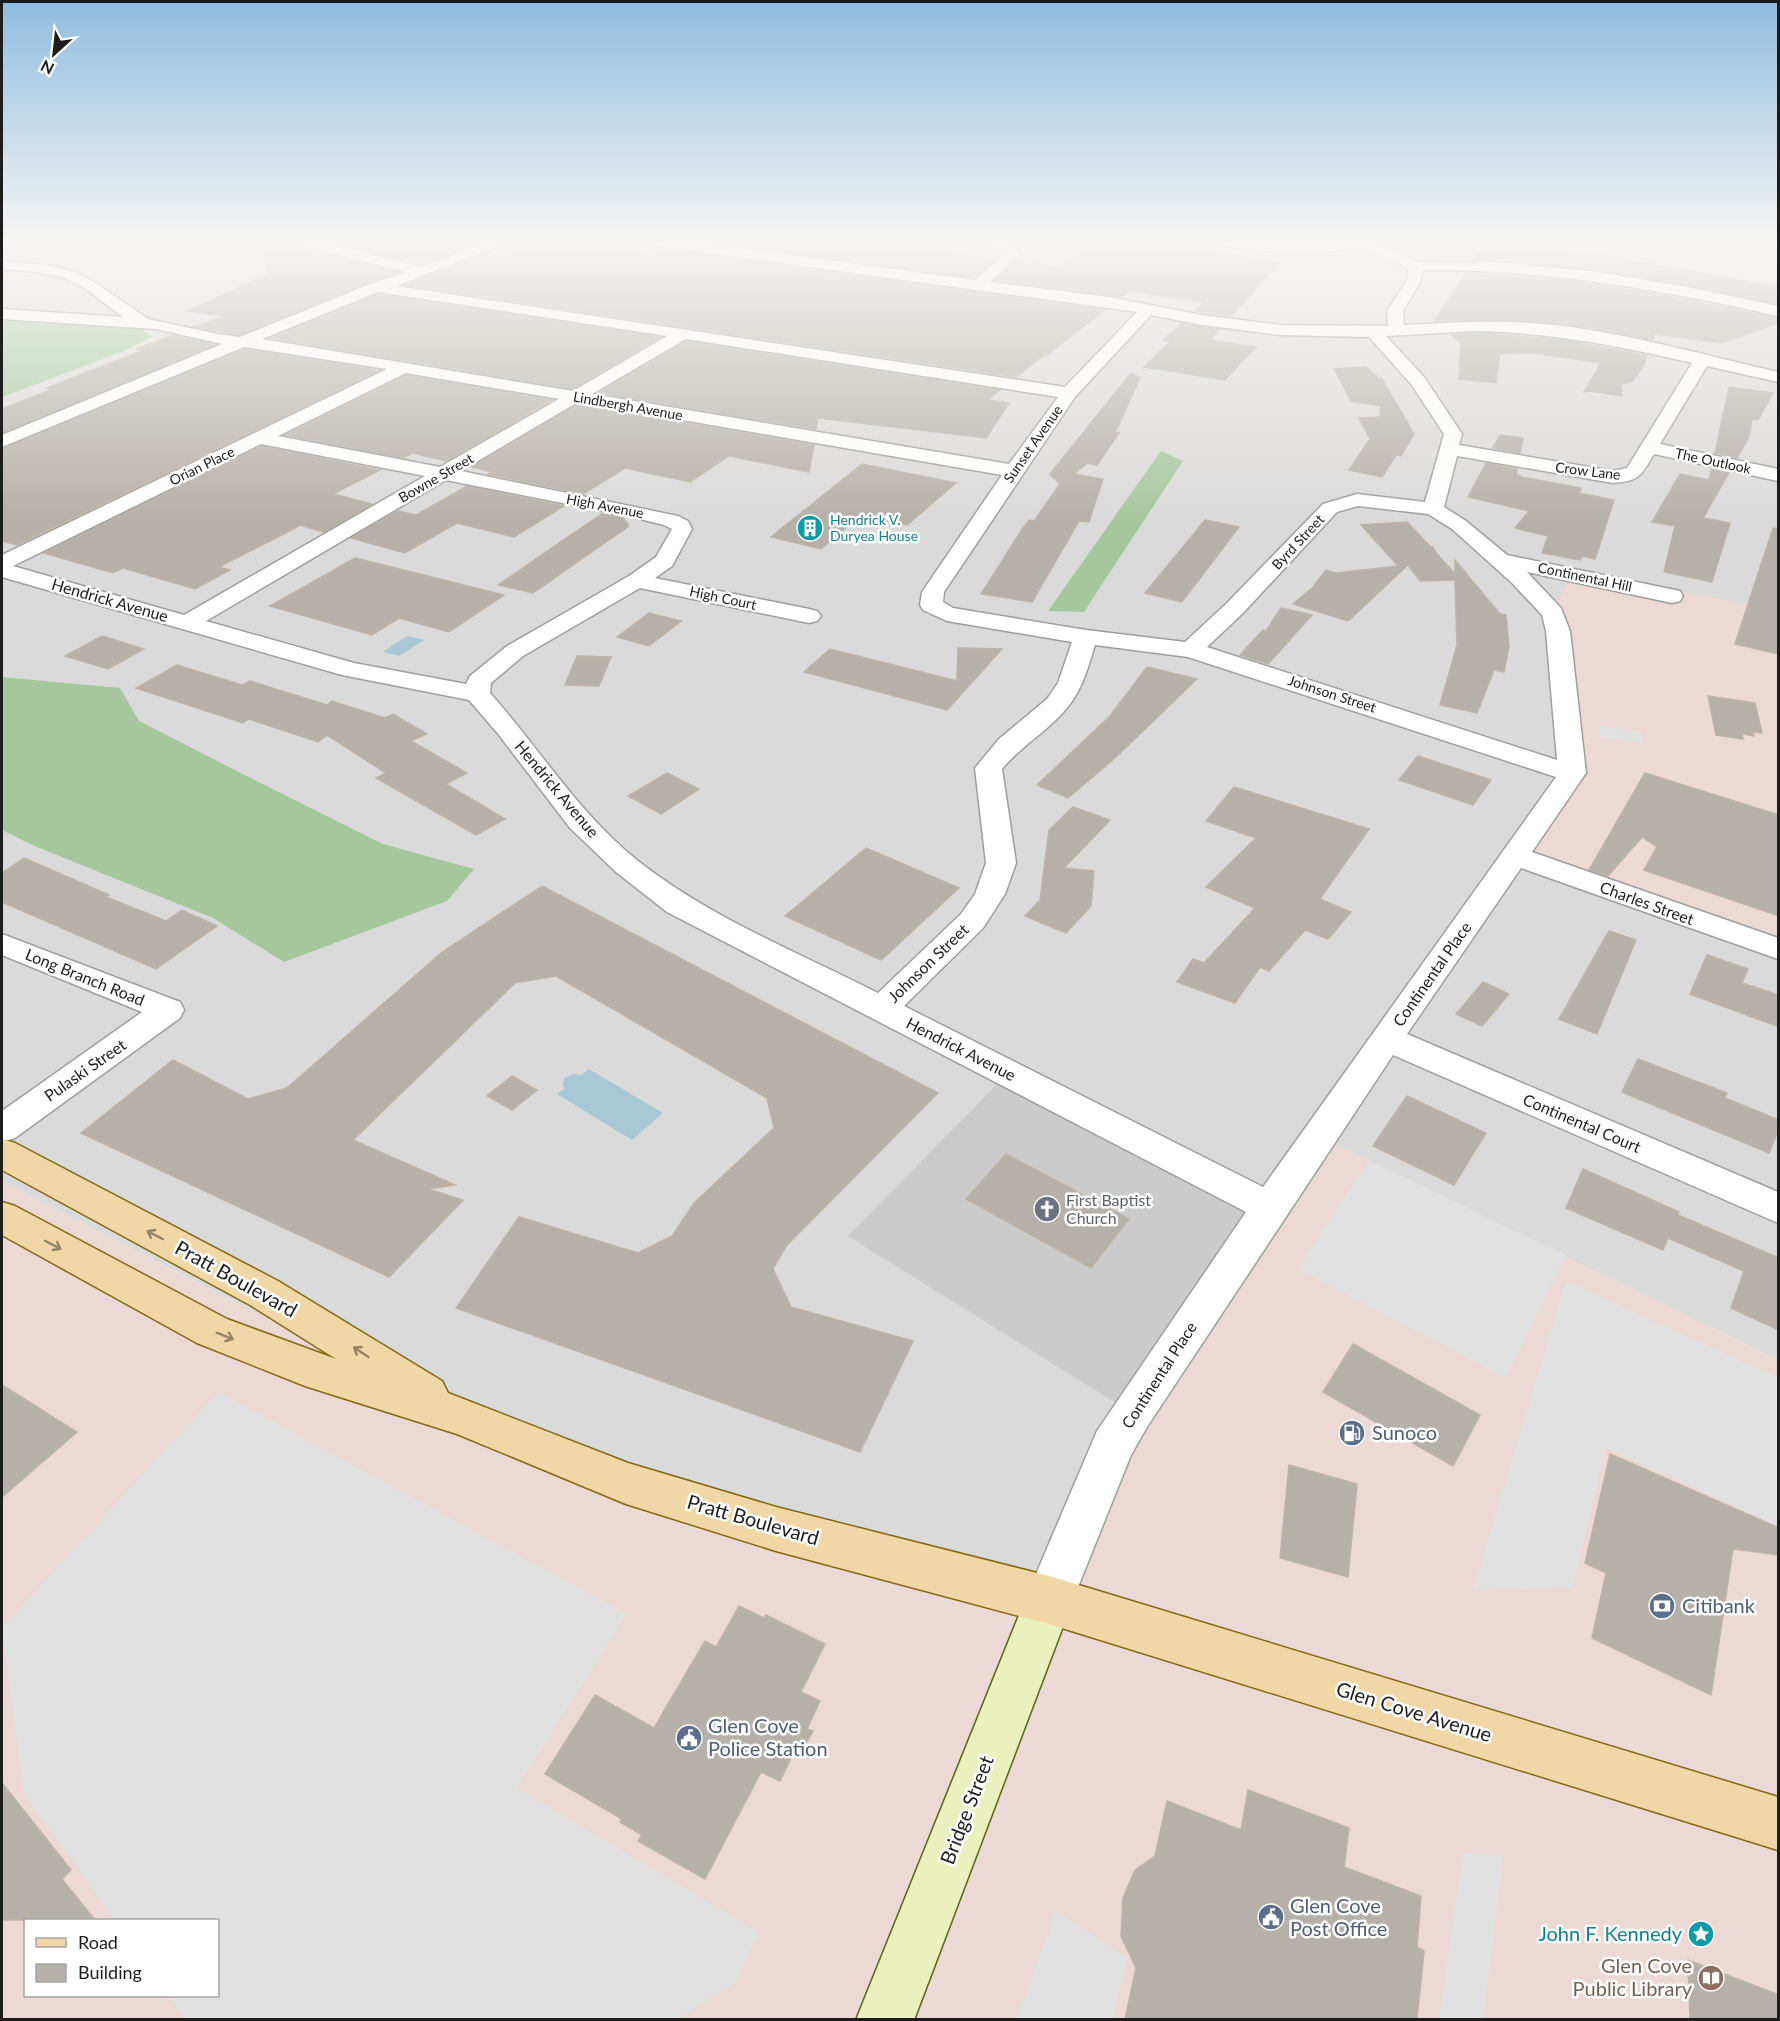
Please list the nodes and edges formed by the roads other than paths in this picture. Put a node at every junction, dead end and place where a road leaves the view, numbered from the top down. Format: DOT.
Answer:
graph roads {
  1 [pos="188,332"];
  2 [pos="264,332"];
  3 [pos="672,332"];
  4 [pos="1126,332"];
  5 [pos="1298,332"];
  6 [pos="1373,332"];
  7 [pos="1563,332"];
  8 [pos="683,334"];
  9 [pos="243,341"];
  10 [pos="1397,358"];
  11 [pos="1702,360"];
  12 [pos="403,368"];
  13 [pos="1779,377"];
  14 [pos="1069,393"];
  15 [pos="575,397"];
  16 [pos="259,438"];
  17 [pos="2,442"];
  18 [pos="1648,447"];
  19 [pos="1448,449"];
  20 [pos="1014,471"];
  21 [pos="443,474"];
  22 [pos="1779,475"];
  23 [pos="1433,509"];
  24 [pos="1498,559"];
  25 [pos="2,563"];
  26 [pos="2,570"];
  27 [pos="637,581"];
  28 [pos="933,592"];
  29 [pos="1672,596"];
  30 [pos="809,616"];
  31 [pos="188,622"];
  32 [pos="1086,637"];
  33 [pos="1191,650"];
  34 [pos="477,694"];
  35 [pos="1572,773"];
  36 [pos="1515,856"];
  37 [pos="2,944"];
  38 [pos="1779,950"];
  39 [pos="881,1009"];
  40 [pos="168,1010"];
  41 [pos="1386,1038"];
  42 [pos="2,1129"];
  43 [pos="2,1153"];
  44 [pos="1269,1207"];
  45 [pos="1779,1208"];
  46 [pos="2,1217"];
  47 [pos="464,1417"];
  48 [pos="1049,1600"];
  49 [pos="1779,1824"];
  50 [pos="885,2019"];
  1 -- 9 [label="street"];
  2 -- 9 [label="street"];
  3 -- 8 [label="street"];
  4 -- 14 [label="street, Sunset Avenue"];
  5 -- 10 [label="street"];
  6 -- 10 [label="street"];
  7 -- 11 [label="street"];
  8 -- 14 [label="street"];
  8 -- 15 [label="street, Bowne Street"];
  9 -- 12 [label="street, Lindbergh Avenue"];
  9 -- 17 [label="street"];
  10 -- 19 [label="street"];
  11 -- 13 [label="street"];
  11 -- 18 [label="street, Crow Lane"];
  12 -- 15 [label="street, Lindbergh Avenue"];
  12 -- 16 [label="street, Orian Place"];
  14 -- 20 [label="street, Sunset Avenue"];
  15 -- 20 [label="street, Lindbergh Avenue"];
  15 -- 21 [label="street, Bowne Street"];
  16 -- 21 [label="street, High Avenue"];
  16 -- 25 [label="street, Orian Place"];
  18 -- 19 [label="street, Crow Lane"];
  18 -- 22 [label="street, The Outlook"];
  19 -- 23 [label="street"];
  20 -- 28 [label="street, Sunset Avenue"];
  21 -- 27 [label="street, High Avenue"];
  21 -- 31 [label="street, Bowne Street"];
  23 -- 24 [label="street"];
  23 -- 33 [label="street, Byrd Street"];
  24 -- 29 [label="street, Continental Hill"];
  24 -- 35 [label="street"];
  26 -- 31 [label="street, Hendrick Avenue"];
  27 -- 30 [label="street, High Court"];
  27 -- 34 [label="street, High Avenue"];
  28 -- 32 [label="street, Johnson Street"];
  31 -- 34 [label="street, Hendrick Avenue"];
  32 -- 33 [label="street, Johnson Street"];
  32 -- 39 [label="street, Johnson Street"];
  33 -- 35 [label="street, Johnson Street"];
  34 -- 39 [label="street, Hendrick Avenue"];
  35 -- 36 [label="street, Continental Place"];
  36 -- 38 [label="street, Charles Street"];
  36 -- 41 [label="street, Continental Place"];
  37 -- 40 [label="street, Long Branch Road"];
  39 -- 44 [label="street, Hendrick Avenue"];
  40 -- 42 [label="street, Pulaski Street"];
  41 -- 44 [label="street, Continental Place"];
  41 -- 45 [label="street, Continental Court"];
  47 -- 43 [label="main road, Pratt Boulevard, one-way"];
  44 -- 48 [label="street, Continental Place"];
  46 -- 47 [label="main road, Pratt Boulevard, one-way"];
  47 -- 48 [label="main road, Pratt Boulevard"];
  48 -- 49 [label="main road, Glen Cove Avenue"];
  48 -- 50 [label="main road, Bridge Street"];
}
